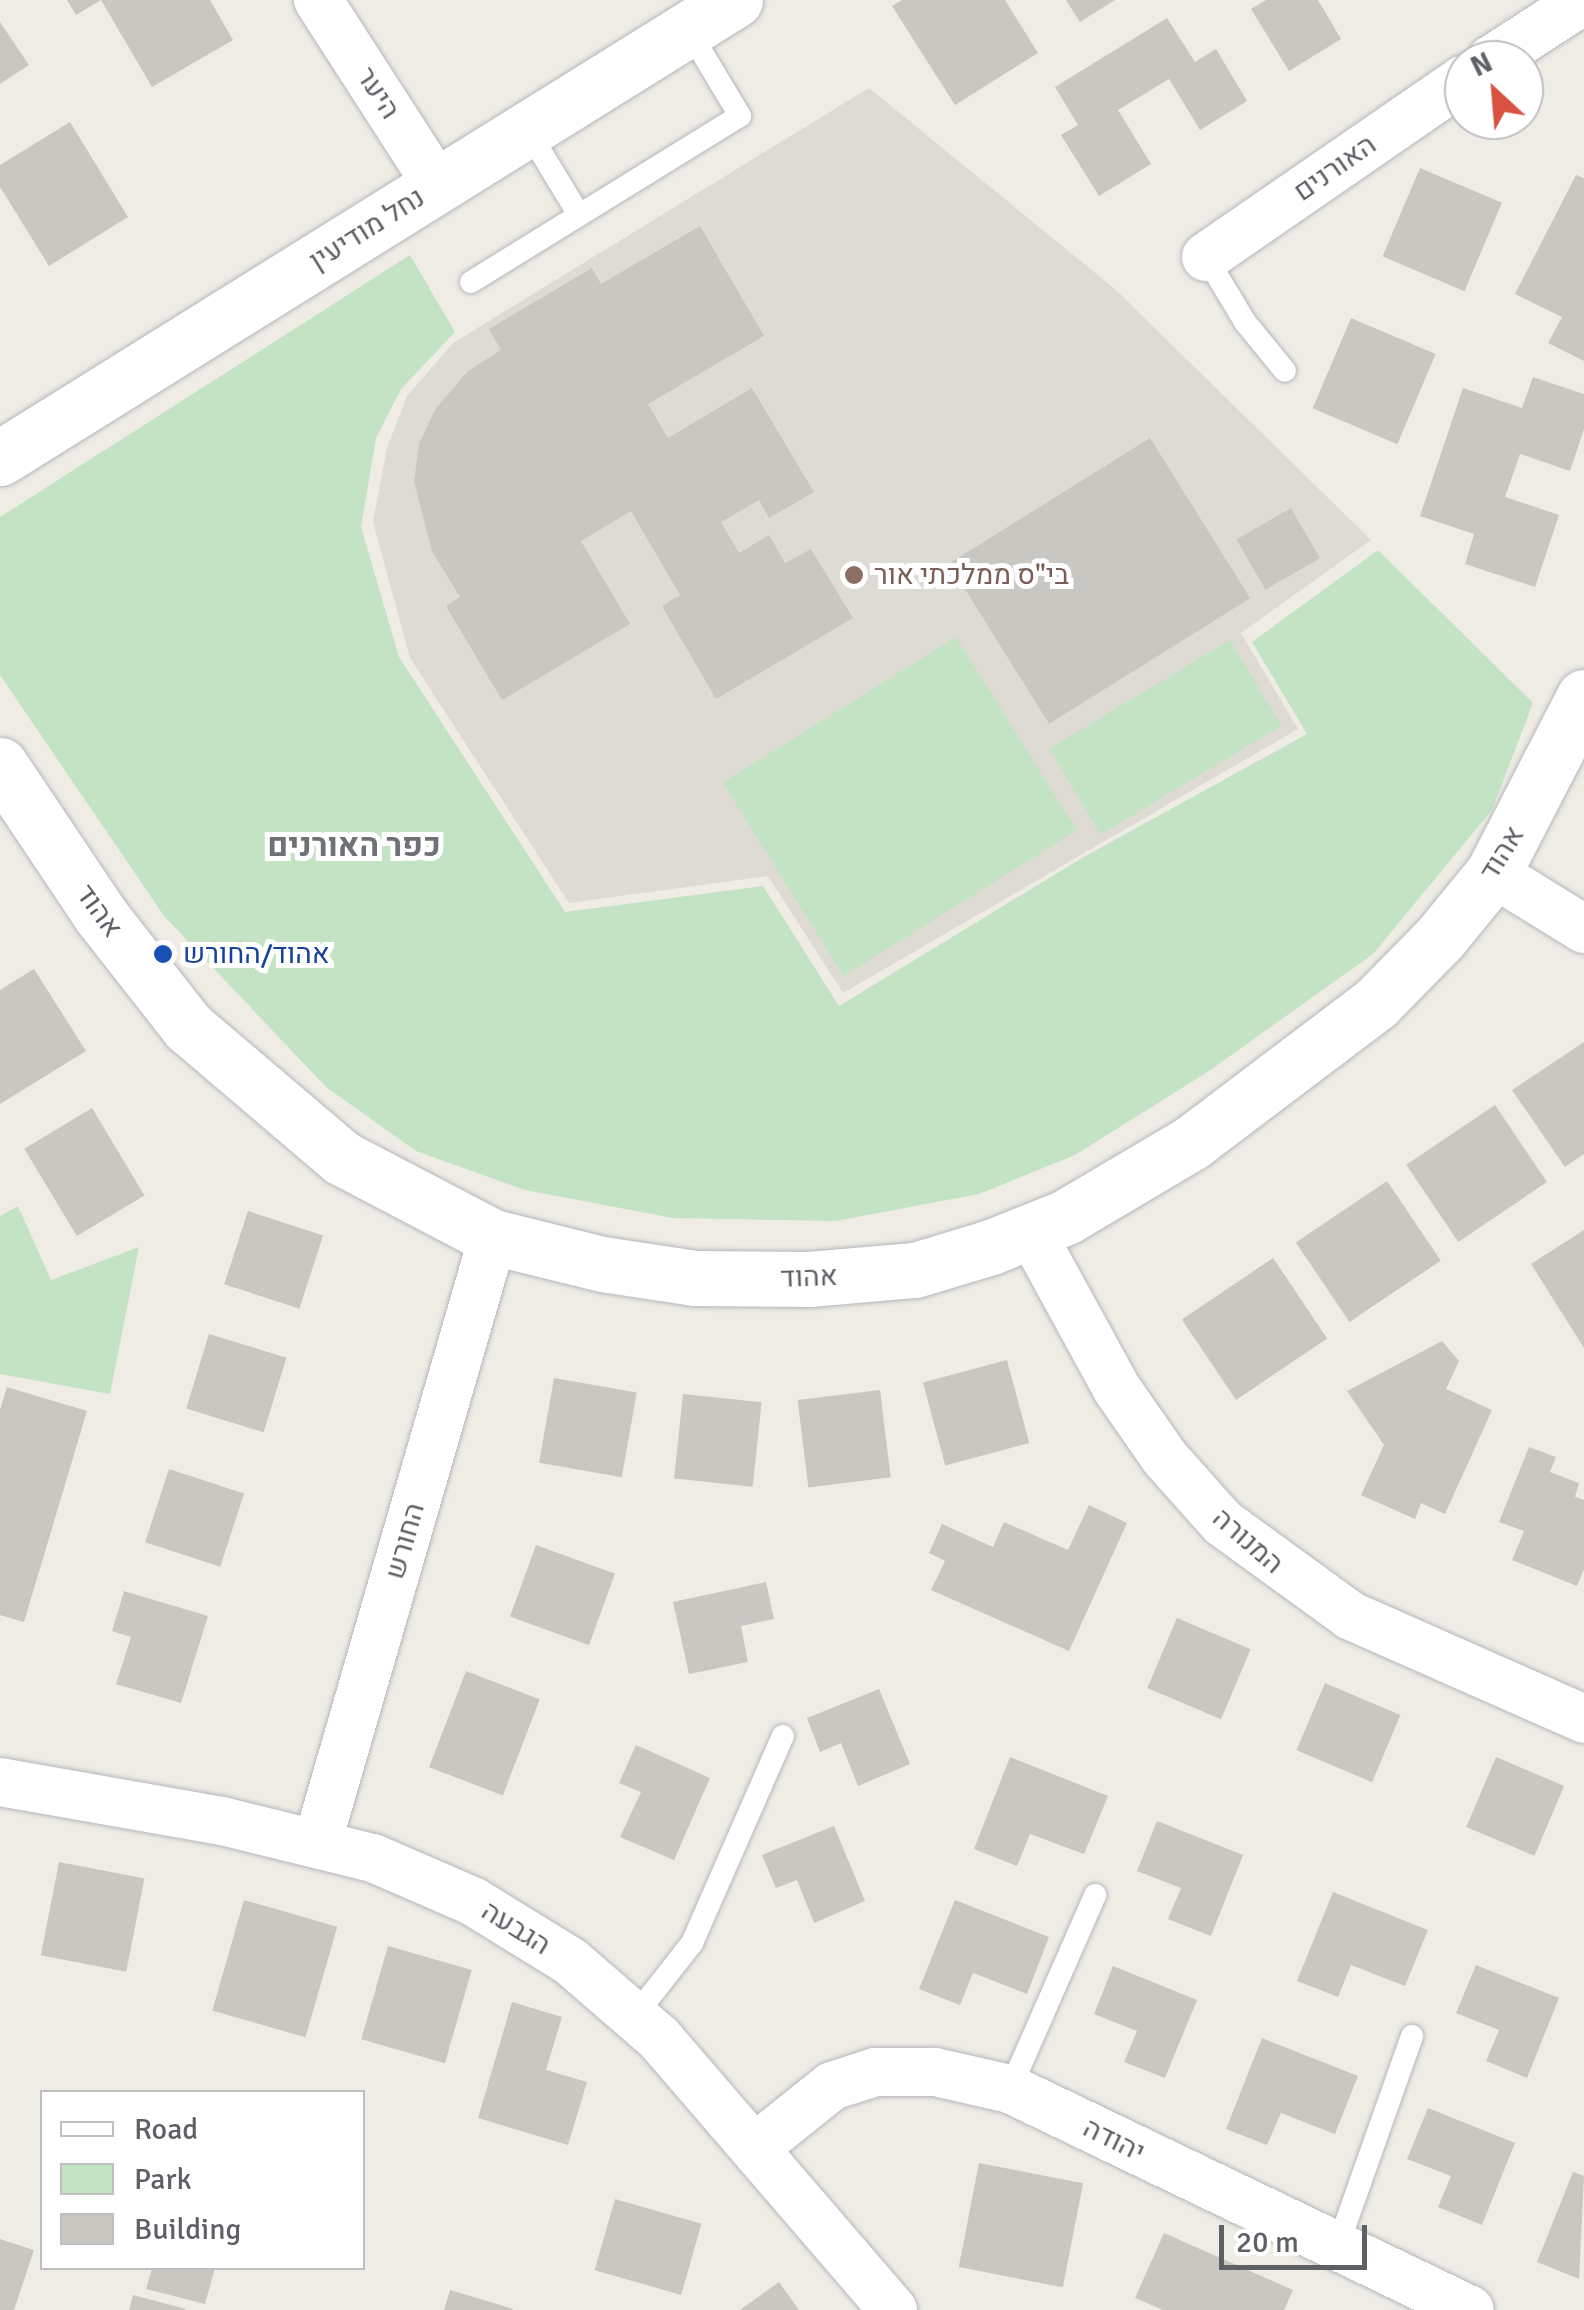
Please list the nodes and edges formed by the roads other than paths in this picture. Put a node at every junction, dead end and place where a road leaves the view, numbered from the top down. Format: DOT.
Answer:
graph roads {
  1 [pos="318,0"];
  2 [pos="735,0"];
  3 [pos="1584,0"];
  4 [pos="688,29"];
  5 [pos="1522,40"];
  6 [pos="1444,93"];
  7 [pos="527,129"];
  8 [pos="437,185"];
  9 [pos="579,214"];
  10 [pos="1206,256"];
  11 [pos="471,282"];
  12 [pos="1286,371"];
  13 [pos="0,458"];
  14 [pos="1584,698"];
  15 [pos="0,765"];
  16 [pos="1493,872"];
  17 [pos="1584,929"];
  18 [pos="1030,1232"];
  19 [pos="494,1237"];
  20 [pos="1584,1719"];
  21 [pos="783,1736"];
  22 [pos="0,1782"];
  23 [pos="317,1844"];
  24 [pos="1096,1895"];
  25 [pos="634,2017"];
  26 [pos="1412,2036"];
  27 [pos="1010,2089"];
  28 [pos="757,2146"];
  29 [pos="1337,2248"];
  30 [pos="894,2310"];
  31 [pos="1470,2310"];
  1 -- 8 [label="street, היער"];
  2 -- 4 [label="street, נחל מודיעין"];
  3 -- 5 [label="street"];
  4 -- 7 [label="street, נחל מודיעין"];
  4 -- 9 [label="lane"];
  6 -- 10 [label="street, האורנים"];
  7 -- 8 [label="street, נחל מודיעין"];
  7 -- 9 [label="lane"];
  8 -- 13 [label="street, נחל מודיעין"];
  9 -- 11 [label="lane"];
  10 -- 12 [label="lane"];
  14 -- 16 [label="street, אהוד"];
  15 -- 19 [label="street, אהוד"];
  16 -- 17 [label="street"];
  16 -- 18 [label="street, אהוד"];
  18 -- 19 [label="street, אהוד"];
  18 -- 20 [label="street, המנורה"];
  19 -- 23 [label="street, החורש"];
  21 -- 25 [label="lane"];
  22 -- 23 [label="street, הגבעה"];
  23 -- 25 [label="street, הגבעה"];
  24 -- 27 [label="lane"];
  25 -- 28 [label="street, הגבעה"];
  26 -- 29 [label="lane"];
  27 -- 28 [label="street, יהודה"];
  27 -- 29 [label="street, יהודה"];
  28 -- 30 [label="street, הגבעה"];
  29 -- 31 [label="street, יהודה"];
}
